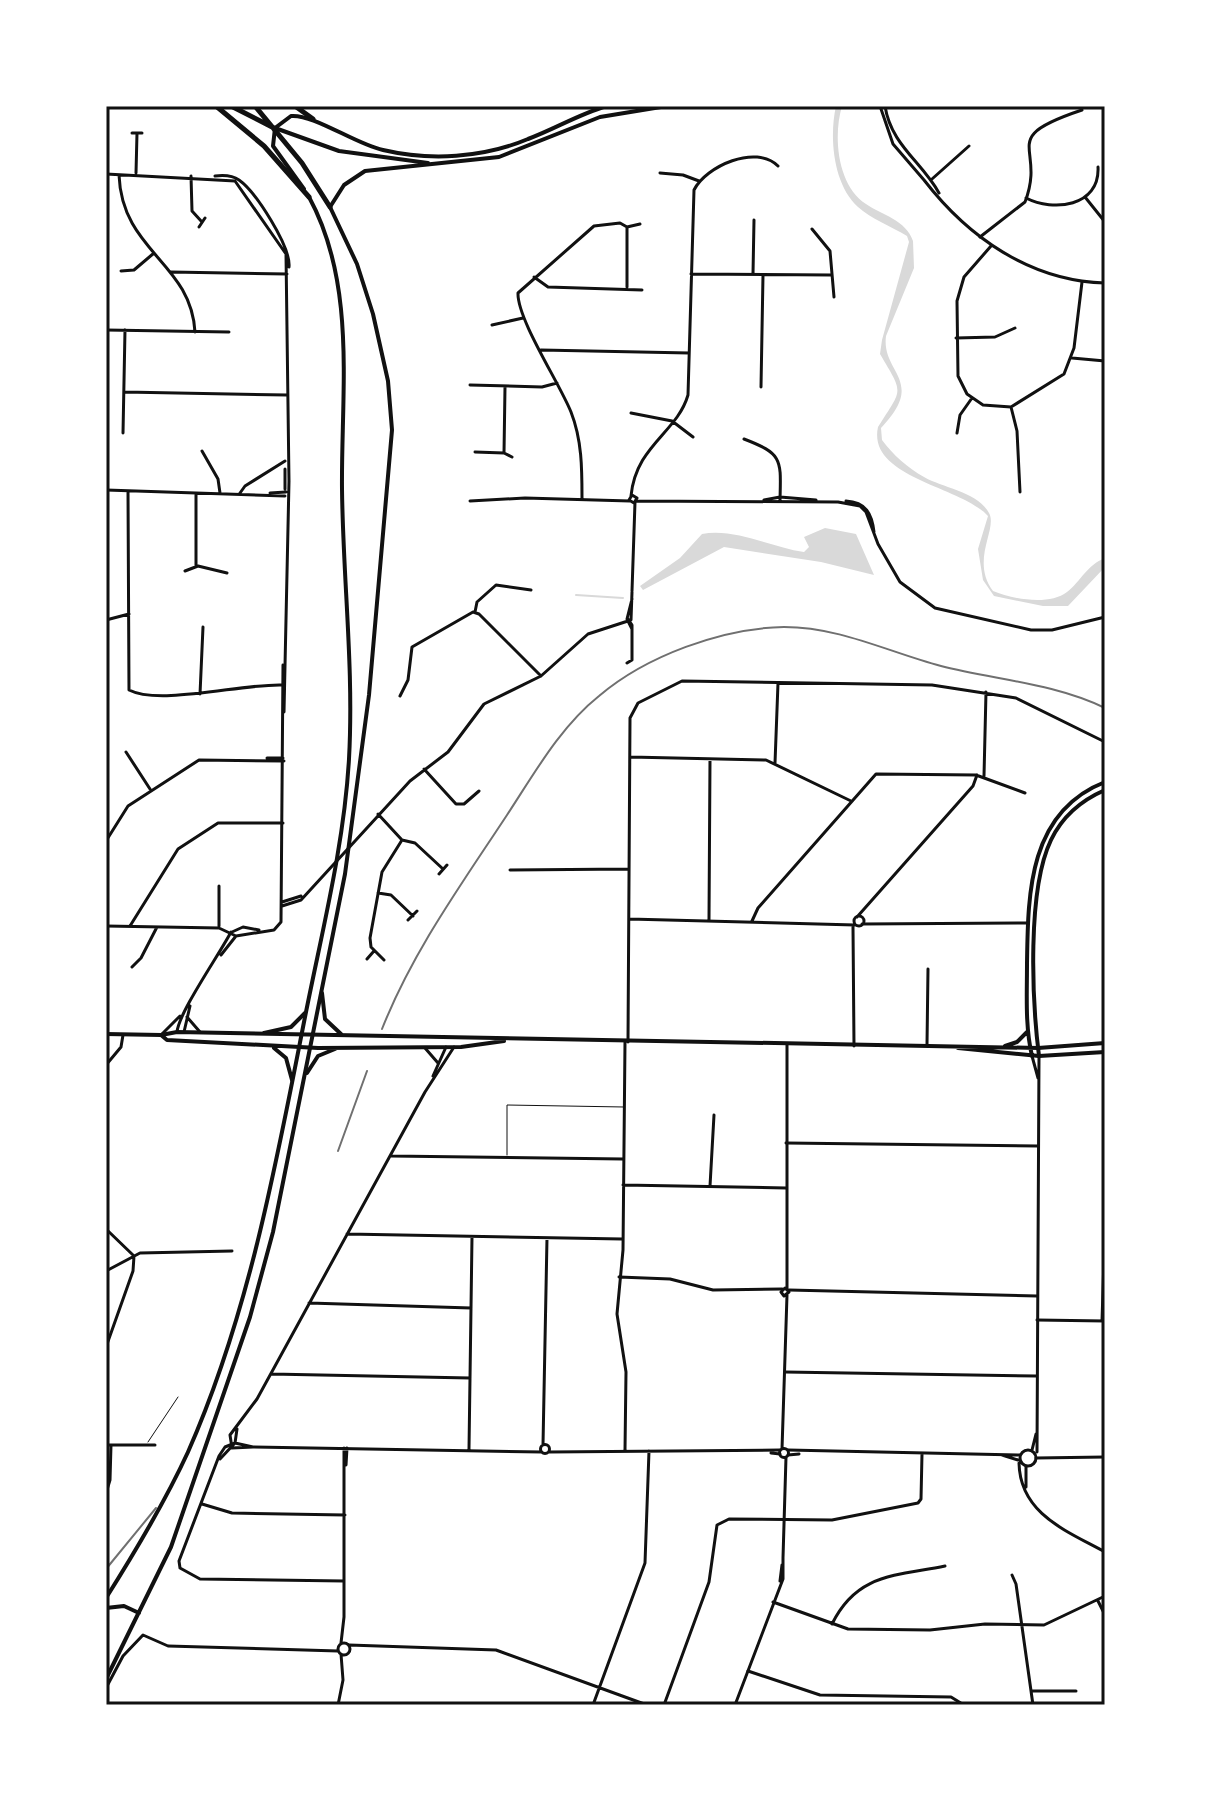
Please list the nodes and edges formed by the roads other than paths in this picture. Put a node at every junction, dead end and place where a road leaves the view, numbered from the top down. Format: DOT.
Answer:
graph roads {
  1 [pos="216,106"];
  2 [pos="231,106"];
  3 [pos="255,106"];
  4 [pos="295,106"];
  5 [pos="607,106"];
  6 [pos="667,106"];
  7 [pos="883,106"];
  8 [pos="1082,110"];
  9 [pos="313,119"];
  10 [pos="275,128"];
  11 [pos="137,133"];
  12 [pos="969,146"];
  13 [pos="441,164"];
  14 [pos="778,166"];
  15 [pos="1098,167"];
  16 [pos="660,173"];
  17 [pos="106,174"];
  18 [pos="119,175"];
  19 [pos="136,175"];
  20 [pos="191,176"];
  21 [pos="931,178"];
  22 [pos="924,180"];
  23 [pos="699,181"];
  24 [pos="928,185"];
  25 [pos="309,197"];
  26 [pos="1085,197"];
  27 [pos="1026,198"];
  28 [pos="944,200"];
  29 [pos="330,207"];
  30 [pos="754,220"];
  31 [pos="202,222"];
  32 [pos="1105,222"];
  33 [pos="640,224"];
  34 [pos="627,227"];
  35 [pos="812,229"];
  36 [pos="980,237"];
  37 [pos="991,246"];
  38 [pos="154,253"];
  39 [pos="121,271"];
  40 [pos="171,272"];
  41 [pos="288,274"];
  42 [pos="691,274"];
  43 [pos="753,274"];
  44 [pos="763,275"];
  45 [pos="831,275"];
  46 [pos="534,277"];
  47 [pos="1082,282"];
  48 [pos="1105,283"];
  49 [pos="627,287"];
  50 [pos="642,290"];
  51 [pos="834,297"];
  52 [pos="525,317"];
  53 [pos="492,325"];
  54 [pos="1015,328"];
  55 [pos="106,330"];
  56 [pos="125,330"];
  57 [pos="195,332"];
  58 [pos="229,332"];
  59 [pos="956,338"];
  60 [pos="541,350"];
  61 [pos="690,353"];
  62 [pos="1072,358"];
  63 [pos="1105,361"];
  64 [pos="557,383"];
  65 [pos="470,385"];
  66 [pos="505,387"];
  67 [pos="542,387"];
  68 [pos="761,387"];
  69 [pos="560,390"];
  70 [pos="124,392"];
  71 [pos="287,395"];
  72 [pos="972,398"];
  73 [pos="1011,407"];
  74 [pos="631,413"];
  75 [pos="672,421"];
  76 [pos="123,433"];
  77 [pos="957,433"];
  78 [pos="693,437"];
  79 [pos="744,439"];
  80 [pos="202,451"];
  81 [pos="475,452"];
  82 [pos="504,453"];
  83 [pos="512,457"];
  84 [pos="286,463"];
  85 [pos="106,490"];
  86 [pos="128,491"];
  87 [pos="196,492"];
  88 [pos="1020,492"];
  89 [pos="220,493"];
  90 [pos="240,493"];
  91 [pos="286,494"];
  92 [pos="582,498"];
  93 [pos="633,499"];
  94 [pos="780,499"];
  95 [pos="470,501"];
  96 [pos="196,566"];
  97 [pos="185,571"];
  98 [pos="227,573"];
  99 [pos="531,590"];
  100 [pos="475,612"];
  101 [pos="129,614"];
  102 [pos="1105,618"];
  103 [pos="106,620"];
  104 [pos="628,620"];
  105 [pos="203,627"];
  106 [pos="627,663"];
  107 [pos="541,676"];
  108 [pos="778,682"];
  109 [pos="282,686"];
  110 [pos="986,692"];
  111 [pos="200,694"];
  112 [pos="400,696"];
  113 [pos="1105,742"];
  114 [pos="126,752"];
  115 [pos="630,757"];
  116 [pos="284,759"];
  117 [pos="710,759"];
  118 [pos="775,763"];
  119 [pos="424,769"];
  120 [pos="977,775"];
  121 [pos="984,776"];
  122 [pos="1105,782"];
  123 [pos="475,787"];
  124 [pos="151,790"];
  125 [pos="1105,790"];
  126 [pos="1025,793"];
  127 [pos="851,801"];
  128 [pos="378,814"];
  129 [pos="283,823"];
  130 [pos="402,840"];
  131 [pos="106,841"];
  132 [pos="447,865"];
  133 [pos="443,869"];
  134 [pos="629,869"];
  135 [pos="510,870"];
  136 [pos="439,874"];
  137 [pos="219,886"];
  138 [pos="378,893"];
  139 [pos="282,904"];
  140 [pos="417,911"];
  141 [pos="413,916"];
  142 [pos="629,919"];
  143 [pos="408,920"];
  144 [pos="709,920"];
  145 [pos="752,921"];
  146 [pos="858,922"];
  147 [pos="1027,923"];
  148 [pos="1036,923"];
  149 [pos="106,926"];
  150 [pos="132,926"];
  151 [pos="157,927"];
  152 [pos="219,928"];
  153 [pos="262,930"];
  154 [pos="231,932"];
  155 [pos="236,936"];
  156 [pos="374,951"];
  157 [pos="219,957"];
  158 [pos="367,959"];
  159 [pos="384,960"];
  160 [pos="132,967"];
  161 [pos="928,969"];
  162 [pos="322,993"];
  163 [pos="190,1006"];
  164 [pos="306,1012"];
  165 [pos="180,1016"];
  166 [pos="187,1017"];
  167 [pos="177,1032"];
  168 [pos="184,1032"];
  169 [pos="200,1032"];
  170 [pos="1028,1032"];
  171 [pos="106,1034"];
  172 [pos="123,1034"];
  173 [pos="258,1034"];
  174 [pos="161,1035"];
  175 [pos="313,1035"];
  176 [pos="343,1035"];
  177 [pos="301,1036"];
  178 [pos="455,1038"];
  179 [pos="508,1040"];
  180 [pos="177,1041"];
  181 [pos="184,1042"];
  182 [pos="626,1042"];
  183 [pos="1105,1043"];
  184 [pos="787,1045"];
  185 [pos="854,1046"];
  186 [pos="341,1047"];
  187 [pos="424,1047"];
  188 [pos="446,1047"];
  189 [pos="454,1047"];
  190 [pos="927,1047"];
  191 [pos="951,1047"];
  192 [pos="999,1047"];
  193 [pos="274,1048"];
  194 [pos="299,1048"];
  195 [pos="311,1048"];
  196 [pos="1038,1048"];
  197 [pos="1030,1049"];
  198 [pos="1105,1052"];
  199 [pos="1032,1056"];
  200 [pos="1039,1056"];
  201 [pos="438,1063"];
  202 [pos="106,1065"];
  203 [pos="305,1076"];
  204 [pos="1038,1078"];
  205 [pos="432,1079"];
  206 [pos="293,1082"];
  207 [pos="624,1107"];
  208 [pos="714,1115"];
  209 [pos="786,1143"];
  210 [pos="1038,1146"];
  211 [pos="390,1156"];
  212 [pos="507,1158"];
  213 [pos="623,1159"];
  214 [pos="623,1185"];
  215 [pos="710,1186"];
  216 [pos="786,1188"];
  217 [pos="1105,1228"];
  218 [pos="106,1229"];
  219 [pos="347,1234"];
  220 [pos="472,1237"];
  221 [pos="547,1238"];
  222 [pos="622,1239"];
  223 [pos="232,1251"];
  224 [pos="134,1256"];
  225 [pos="106,1271"];
  226 [pos="619,1277"];
  227 [pos="785,1292"];
  228 [pos="1037,1296"];
  229 [pos="309,1303"];
  230 [pos="471,1308"];
  231 [pos="1037,1320"];
  232 [pos="1103,1321"];
  233 [pos="106,1347"];
  234 [pos="785,1372"];
  235 [pos="271,1374"];
  236 [pos="1036,1376"];
  237 [pos="470,1378"];
  238 [pos="178,1397"];
  239 [pos="239,1426"];
  240 [pos="1036,1433"];
  241 [pos="235,1443"];
  242 [pos="108,1445"];
  243 [pos="147,1445"];
  244 [pos="155,1445"];
  245 [pos="230,1446"];
  246 [pos="253,1447"];
  247 [pos="345,1448"];
  248 [pos="546,1448"];
  249 [pos="469,1449"];
  250 [pos="625,1450"];
  251 [pos="1032,1450"];
  252 [pos="647,1451"];
  253 [pos="784,1453"];
  254 [pos="922,1454"];
  255 [pos="1037,1455"];
  256 [pos="1105,1457"];
  257 [pos="1019,1460"];
  258 [pos="1026,1466"];
  259 [pos="1026,1490"];
  260 [pos="106,1493"];
  261 [pos="202,1504"];
  262 [pos="345,1515"];
  263 [pos="783,1520"];
  264 [pos="1105,1552"];
  265 [pos="945,1566"];
  266 [pos="1012,1575"];
  267 [pos="344,1581"];
  268 [pos="1105,1596"];
  269 [pos="106,1598"];
  270 [pos="1098,1601"];
  271 [pos="773,1602"];
  272 [pos="106,1608"];
  273 [pos="139,1613"];
  274 [pos="1105,1615"];
  275 [pos="832,1624"];
  276 [pos="1022,1625"];
  277 [pos="344,1648"];
  278 [pos="748,1671"];
  279 [pos="106,1679"];
  280 [pos="106,1688"];
  281 [pos="600,1688"];
  282 [pos="1031,1691"];
  283 [pos="1076,1691"];
  284 [pos="338,1705"];
  285 [pos="593,1705"];
  286 [pos="647,1705"];
  287 [pos="664,1705"];
  288 [pos="735,1705"];
  289 [pos="964,1705"];
  290 [pos="1033,1705"];
  1 -- 25 [label="highway"];
  2 -- 10 [label="highway"];
  3 -- 10 [label="highway"];
  4 -- 9 [label="highway"];
  5 -- 9 [label="main road"];
  6 -- 13 [label="main road"];
  7 -- 21 [label="street"];
  7 -- 22 [label="street"];
  8 -- 27 [label="street"];
  9 -- 10 [label="main road"];
  10 -- 13 [label="main road"];
  10 -- 25 [label="main road"];
  10 -- 29 [label="highway"];
  11 -- 19 [label="street"];
  12 -- 21 [label="street"];
  13 -- 29 [label="main road"];
  14 -- 23 [label="street"];
  15 -- 26 [label="street"];
  16 -- 23 [label="street"];
  17 -- 18 [label="street"];
  18 -- 19 [label="street"];
  18 -- 38 [label="street"];
  19 -- 20 [label="street"];
  20 -- 31 [label="street"];
  20 -- 41 [label="street"];
  21 -- 22 [label="street"];
  21 -- 24 [label="street"];
  21 -- 28 [label="street"];
  22 -- 24 [label="street"];
  23 -- 42 [label="street"];
  24 -- 28 [label="street"];
  25 -- 164 [label="main road"];
  26 -- 27 [label="street"];
  26 -- 32 [label="street"];
  27 -- 36 [label="street"];
  28 -- 36 [label="street"];
  29 -- 162 [label="main road"];
  30 -- 43 [label="street"];
  33 -- 34 [label="street"];
  34 -- 46 [label="street"];
  34 -- 49 [label="street"];
  35 -- 45 [label="street"];
  36 -- 37 [label="street"];
  37 -- 47 [label="street"];
  37 -- 59 [label="street"];
  38 -- 39 [label="street"];
  38 -- 40 [label="street"];
  40 -- 41 [label="street"];
  40 -- 57 [label="street"];
  41 -- 71 [label="street"];
  42 -- 43 [label="street"];
  42 -- 61 [label="street"];
  43 -- 44 [label="street"];
  44 -- 45 [label="street"];
  44 -- 68 [label="street"];
  45 -- 51 [label="street"];
  46 -- 49 [label="street"];
  46 -- 52 [label="street"];
  47 -- 48 [label="street"];
  47 -- 62 [label="street"];
  49 -- 50 [label="street"];
  52 -- 53 [label="street"];
  52 -- 60 [label="street"];
  54 -- 59 [label="street"];
  55 -- 56 [label="street"];
  56 -- 57 [label="street"];
  56 -- 70 [label="street"];
  57 -- 58 [label="street"];
  59 -- 72 [label="street"];
  60 -- 61 [label="street"];
  60 -- 64 [label="street"];
  61 -- 75 [label="street"];
  62 -- 63 [label="street"];
  62 -- 73 [label="street"];
  64 -- 67 [label="street"];
  64 -- 69 [label="street"];
  65 -- 66 [label="street"];
  66 -- 67 [label="street"];
  66 -- 82 [label="street"];
  67 -- 69 [label="street"];
  69 -- 92 [label="street"];
  70 -- 71 [label="street"];
  70 -- 76 [label="street"];
  71 -- 84 [label="street"];
  72 -- 73 [label="street"];
  72 -- 77 [label="street"];
  73 -- 88 [label="street"];
  74 -- 75 [label="street"];
  75 -- 78 [label="street"];
  75 -- 93 [label="street"];
  79 -- 94 [label="street"];
  80 -- 89 [label="street"];
  81 -- 82 [label="street"];
  82 -- 83 [label="street"];
  84 -- 90 [label="street"];
  84 -- 91 [label="street"];
  85 -- 86 [label="street"];
  86 -- 87 [label="street"];
  86 -- 101 [label="street"];
  87 -- 89 [label="street"];
  87 -- 96 [label="street"];
  89 -- 90 [label="street"];
  90 -- 91 [label="street"];
  91 -- 109 [label="street"];
  92 -- 93 [label="street"];
  92 -- 95 [label="street"];
  93 -- 94 [label="street"];
  93 -- 104 [label="street"];
  94 -- 102 [label="street"];
  96 -- 97 [label="street"];
  96 -- 98 [label="street"];
  99 -- 100 [label="street"];
  100 -- 107 [label="street"];
  100 -- 112 [label="street"];
  101 -- 103 [label="street"];
  101 -- 111 [label="street"];
  104 -- 106 [label="street"];
  104 -- 107 [label="street"];
  105 -- 111 [label="street"];
  107 -- 119 [label="street"];
  108 -- 110 [label="street"];
  108 -- 115 [label="street"];
  108 -- 118 [label="street"];
  109 -- 111 [label="street"];
  109 -- 116 [label="street"];
  110 -- 113 [label="street"];
  110 -- 121 [label="street"];
  114 -- 124 [label="street"];
  115 -- 117 [label="street"];
  115 -- 134 [label="street"];
  116 -- 124 [label="street"];
  116 -- 129 [label="street"];
  117 -- 118 [label="street"];
  117 -- 144 [label="street"];
  118 -- 127 [label="street"];
  119 -- 123 [label="street"];
  119 -- 128 [label="street"];
  120 -- 121 [label="street"];
  120 -- 127 [label="street"];
  120 -- 146 [label="street"];
  121 -- 126 [label="street"];
  122 -- 147 [label="main road"];
  124 -- 131 [label="street"];
  125 -- 148 [label="main road"];
  127 -- 145 [label="street"];
  128 -- 130 [label="street"];
  128 -- 139 [label="street"];
  129 -- 139 [label="street"];
  129 -- 150 [label="street"];
  130 -- 133 [label="street"];
  130 -- 138 [label="street"];
  132 -- 133 [label="street"];
  133 -- 136 [label="street"];
  134 -- 135 [label="street"];
  134 -- 142 [label="street"];
  137 -- 152 [label="street"];
  138 -- 141 [label="street"];
  138 -- 156 [label="street"];
  139 -- 153 [label="street"];
  140 -- 141 [label="street"];
  141 -- 143 [label="street"];
  142 -- 144 [label="street"];
  142 -- 182 [label="street"];
  144 -- 145 [label="street"];
  145 -- 146 [label="street"];
  146 -- 147 [label="street"];
  146 -- 185 [label="street"];
  147 -- 148 [label="main road"];
  147 -- 170 [label="main road"];
  148 -- 196 [label="main road"];
  149 -- 150 [label="street"];
  150 -- 151 [label="street"];
  151 -- 152 [label="street"];
  151 -- 160 [label="street"];
  152 -- 154 [label="street"];
  153 -- 154 [label="street"];
  153 -- 155 [label="street"];
  154 -- 155 [label="street"];
  154 -- 157 [label="street"];
  155 -- 157 [label="street"];
  156 -- 158 [label="street"];
  156 -- 159 [label="street"];
  157 -- 163 [label="street"];
  161 -- 190 [label="street"];
  162 -- 175 [label="main road"];
  162 -- 176 [label="main road"];
  163 -- 165 [label="street"];
  163 -- 166 [label="street"];
  164 -- 173 [label="main road"];
  164 -- 177 [label="main road"];
  165 -- 167 [label="street"];
  165 -- 174 [label="street"];
  166 -- 168 [label="street"];
  166 -- 169 [label="street"];
  167 -- 168 [label="main road"];
  167 -- 174 [label="main road"];
  167 -- 180 [label="main road"];
  168 -- 169 [label="main road"];
  168 -- 181 [label="main road"];
  169 -- 173 [label="main road"];
  170 -- 192 [label="main road"];
  170 -- 197 [label="main road"];
  171 -- 172 [label="main road"];
  172 -- 174 [label="main road"];
  172 -- 202 [label="street"];
  173 -- 177 [label="main road"];
  174 -- 180 [label="main road"];
  175 -- 176 [label="main road"];
  175 -- 177 [label="main road"];
  175 -- 195 [label="main road"];
  176 -- 178 [label="main road"];
  177 -- 194 [label="main road"];
  178 -- 179 [label="main road"];
  178 -- 188 [label="main road"];
  178 -- 189 [label="main road"];
  179 -- 182 [label="main road"];
  179 -- 189 [label="main road"];
  180 -- 181 [label="main road"];
  181 -- 193 [label="main road"];
  182 -- 184 [label="main road"];
  182 -- 207 [label="street"];
  183 -- 196 [label="main road"];
  184 -- 185 [label="main road"];
  184 -- 209 [label="street"];
  185 -- 190 [label="main road"];
  186 -- 187 [label="main road"];
  186 -- 195 [label="main road"];
  186 -- 203 [label="main road"];
  187 -- 188 [label="main road"];
  187 -- 201 [label="street"];
  188 -- 189 [label="main road"];
  188 -- 201 [label="street"];
  189 -- 205 [label="street"];
  190 -- 191 [label="main road"];
  191 -- 192 [label="main road"];
  191 -- 199 [label="main road"];
  192 -- 197 [label="main road"];
  193 -- 194 [label="main road"];
  193 -- 206 [label="main road"];
  194 -- 195 [label="main road"];
  194 -- 206 [label="main road"];
  195 -- 203 [label="main road"];
  196 -- 197 [label="main road"];
  196 -- 200 [label="main road"];
  197 -- 199 [label="main road"];
  198 -- 200 [label="main road"];
  199 -- 200 [label="main road"];
  199 -- 204 [label="street"];
  200 -- 204 [label="street"];
  201 -- 205 [label="street"];
  203 -- 273 [label="main road"];
  204 -- 210 [label="street"];
  205 -- 211 [label="street"];
  206 -- 269 [label="main road"];
  207 -- 212 [label="lane"];
  207 -- 213 [label="street"];
  208 -- 215 [label="street"];
  209 -- 210 [label="street"];
  209 -- 216 [label="street"];
  210 -- 228 [label="street"];
  211 -- 212 [label="street"];
  211 -- 219 [label="street"];
  212 -- 213 [label="street"];
  213 -- 214 [label="street"];
  214 -- 215 [label="street"];
  214 -- 222 [label="street"];
  215 -- 216 [label="street"];
  216 -- 227 [label="street"];
  217 -- 232 [label="street"];
  218 -- 224 [label="street"];
  219 -- 220 [label="street"];
  219 -- 229 [label="street"];
  220 -- 221 [label="street"];
  220 -- 230 [label="street"];
  221 -- 222 [label="street"];
  221 -- 248 [label="street"];
  222 -- 226 [label="street"];
  223 -- 224 [label="street"];
  224 -- 225 [label="street"];
  224 -- 233 [label="street"];
  226 -- 227 [label="street"];
  226 -- 250 [label="street"];
  227 -- 228 [label="street"];
  227 -- 234 [label="street"];
  228 -- 231 [label="street"];
  229 -- 230 [label="street"];
  229 -- 235 [label="street"];
  230 -- 237 [label="street"];
  231 -- 232 [label="street"];
  231 -- 236 [label="street"];
  234 -- 236 [label="street"];
  234 -- 253 [label="street"];
  235 -- 237 [label="street"];
  235 -- 239 [label="street"];
  236 -- 240 [label="street"];
  237 -- 249 [label="street"];
  238 -- 243 [label="lane"];
  239 -- 241 [label="street"];
  239 -- 245 [label="street"];
  240 -- 251 [label="street"];
  240 -- 255 [label="street"];
  241 -- 245 [label="street"];
  241 -- 246 [label="street"];
  242 -- 243 [label="street"];
  242 -- 260 [label="street"];
  243 -- 244 [label="street"];
  245 -- 246 [label="street"];
  245 -- 261 [label="street"];
  246 -- 247 [label="street"];
  247 -- 249 [label="street"];
  247 -- 262 [label="street"];
  248 -- 249 [label="street"];
  248 -- 250 [label="street"];
  250 -- 252 [label="street"];
  251 -- 255 [label="street"];
  251 -- 257 [label="street"];
  252 -- 253 [label="street"];
  252 -- 281 [label="street"];
  253 -- 254 [label="street"];
  253 -- 263 [label="street"];
  254 -- 257 [label="street"];
  254 -- 263 [label="street"];
  255 -- 256 [label="street"];
  255 -- 258 [label="street"];
  257 -- 258 [label="street"];
  257 -- 259 [label="street"];
  258 -- 259 [label="street"];
  259 -- 264 [label="street"];
  261 -- 262 [label="street"];
  261 -- 267 [label="street"];
  262 -- 267 [label="street"];
  263 -- 271 [label="street"];
  263 -- 287 [label="street"];
  265 -- 275 [label="street"];
  266 -- 276 [label="street"];
  267 -- 277 [label="street"];
  268 -- 270 [label="street"];
  270 -- 274 [label="street"];
  270 -- 276 [label="street"];
  271 -- 275 [label="street"];
  271 -- 278 [label="street"];
  272 -- 273 [label="main road"];
  273 -- 279 [label="main road"];
  275 -- 276 [label="street"];
  276 -- 282 [label="street"];
  277 -- 280 [label="street"];
  277 -- 281 [label="street"];
  277 -- 284 [label="street"];
  278 -- 288 [label="street"];
  278 -- 289 [label="street"];
  281 -- 285 [label="street"];
  281 -- 286 [label="street"];
  282 -- 283 [label="street"];
  282 -- 290 [label="street"];
}
